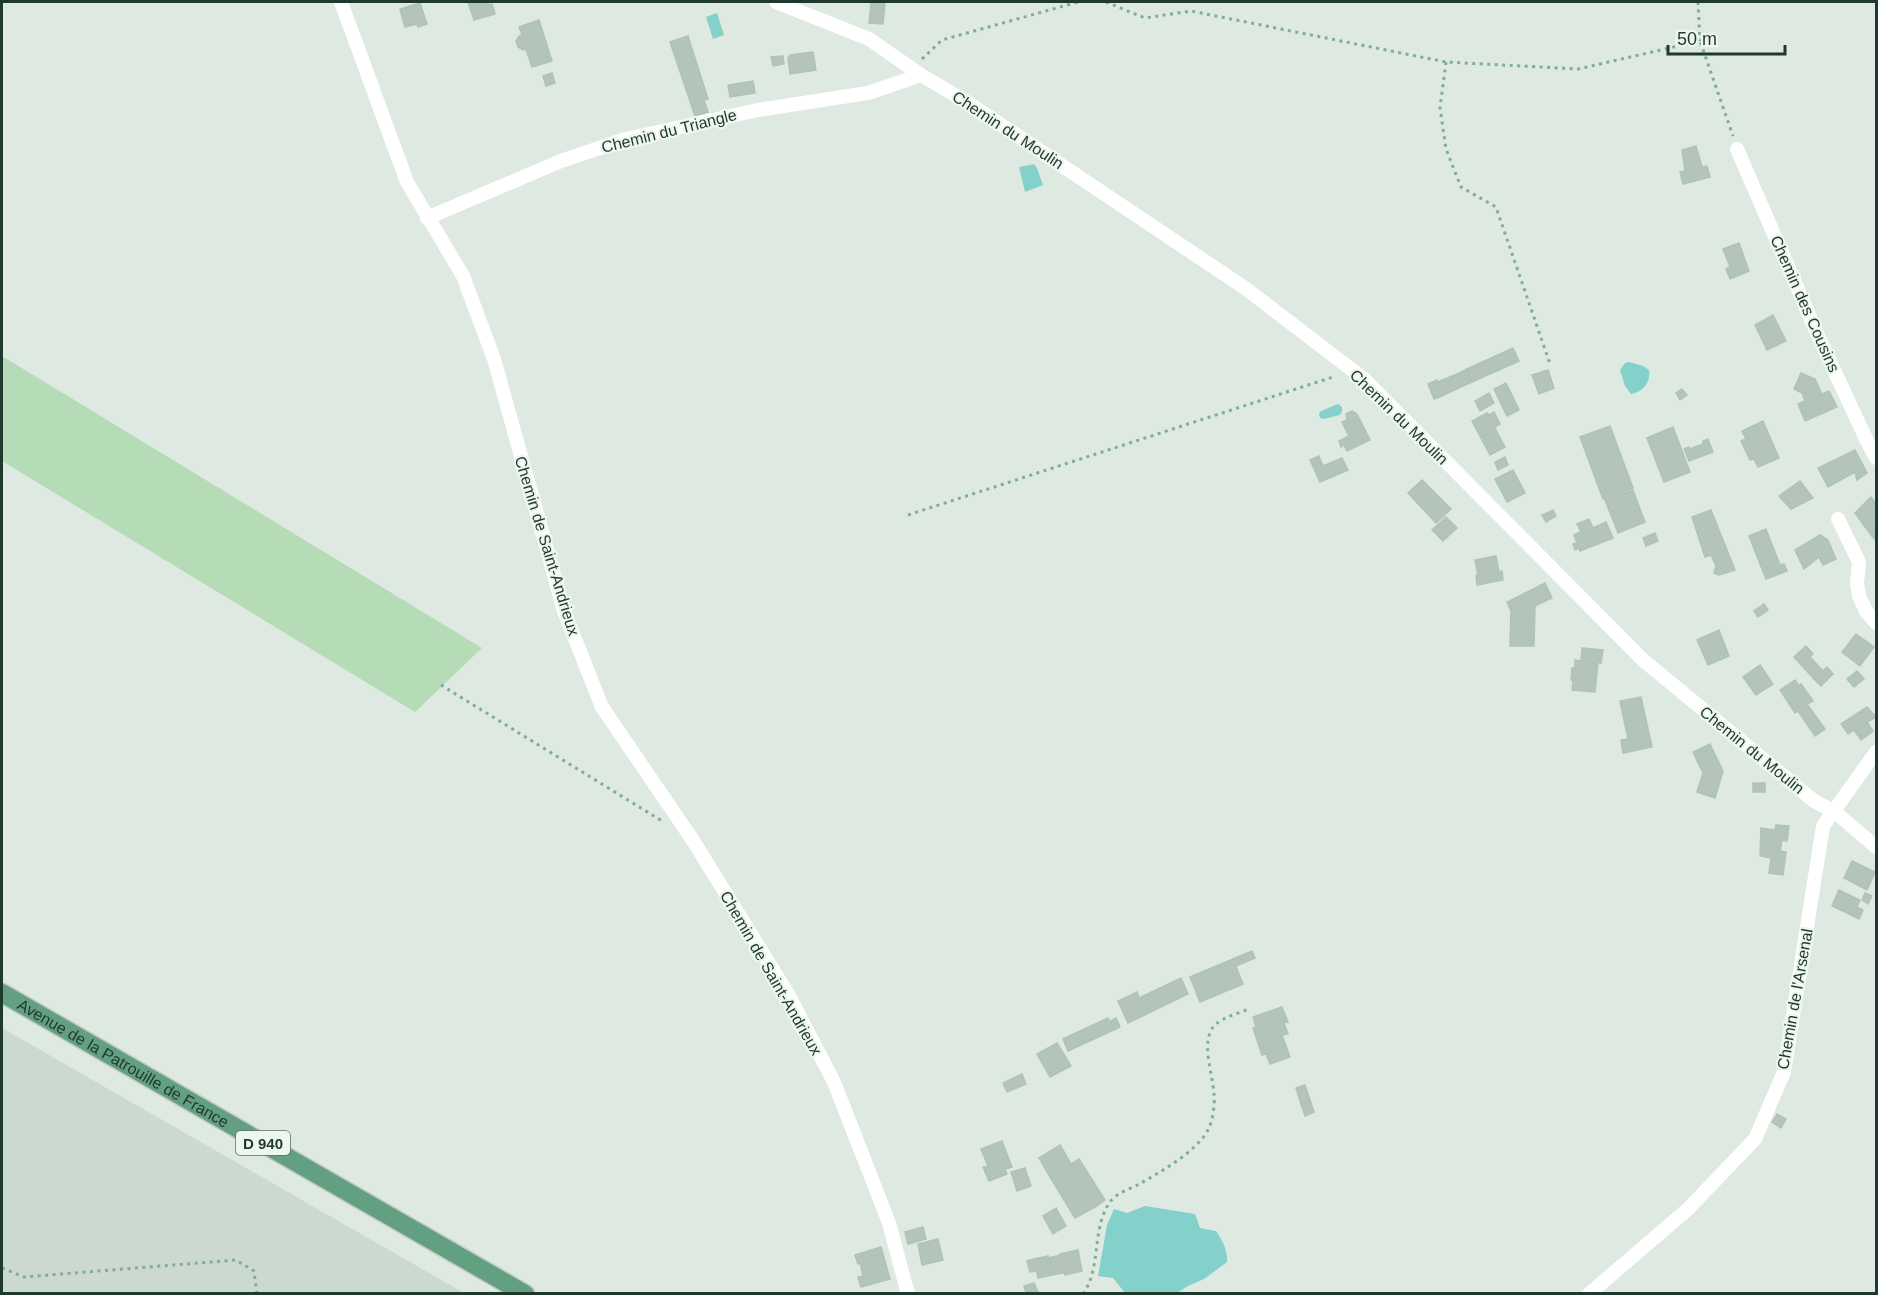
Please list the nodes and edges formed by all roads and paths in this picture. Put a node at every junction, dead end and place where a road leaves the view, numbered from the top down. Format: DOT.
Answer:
graph roads {
  1 [pos="341,2"];
  2 [pos="776,2"];
  3 [pos="1078,2"];
  4 [pos="1106,2"];
  5 [pos="1698,2"];
  6 [pos="1700,41"];
  7 [pos="1446,62"];
  8 [pos="916,72"];
  9 [pos="1737,149"];
  10 [pos="427,218"];
  11 [pos="1550,363"];
  12 [pos="1352,370"];
  13 [pos="1876,458"];
  14 [pos="908,515"];
  15 [pos="1838,519"];
  16 [pos="1876,622"];
  17 [pos="441,685"];
  18 [pos="1876,752"];
  19 [pos="1835,812"];
  20 [pos="662,820"];
  21 [pos="1876,847"];
  22 [pos="2,993"];
  23 [pos="1249,1009"];
  24 [pos="2,1268"];
  25 [pos="257,1293"];
  26 [pos="525,1293"];
  27 [pos="908,1293"];
  28 [pos="1083,1293"];
  29 [pos="1589,1293"];
  1 -- 10 [label="street, Chemin de Saint-Andrieux"];
  2 -- 8 [label="street, Chemin du Moulin"];
  3 -- 8 [label="path"];
  4 -- 7 [label="path"];
  5 -- 6 [label="path"];
  6 -- 7 [label="path"];
  6 -- 9 [label="path"];
  7 -- 11 [label="path"];
  8 -- 10 [label="street, Chemin du Triangle"];
  8 -- 12 [label="street, Chemin du Moulin"];
  9 -- 13 [label="street, Chemin des Cousins"];
  10 -- 27 [label="street, Chemin de Saint-Andrieux"];
  12 -- 14 [label="path"];
  12 -- 19 [label="street, Chemin du Moulin"];
  15 -- 16 [label="street"];
  17 -- 20 [label="path"];
  18 -- 19 [label="street, Chemin de l'Arsenal"];
  19 -- 21 [label="street, Chemin du Moulin"];
  19 -- 29 [label="street, Chemin de l'Arsenal"];
  22 -- 26 [label="main road, Avenue de la Patrouille de France / D 940"];
  23 -- 28 [label="path"];
  24 -- 25 [label="path"];
}
